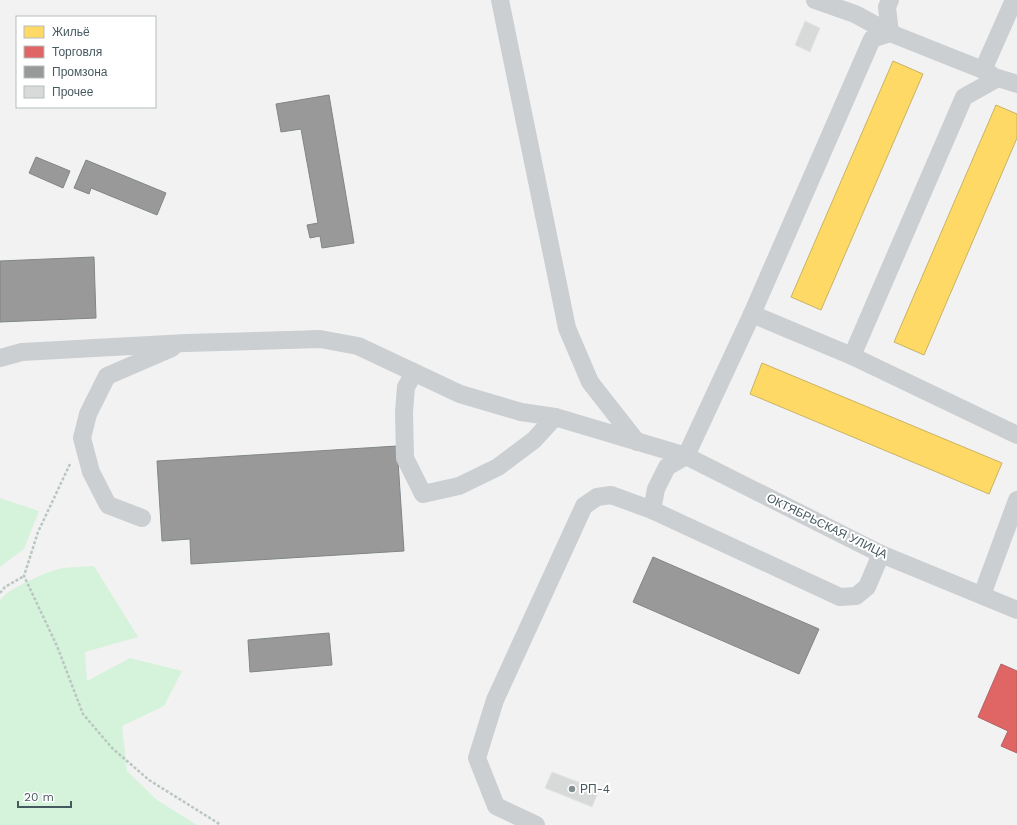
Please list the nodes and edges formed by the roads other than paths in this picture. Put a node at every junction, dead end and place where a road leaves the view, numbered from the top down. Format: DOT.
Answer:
graph roads {
  1 [pos="500,0"];
  2 [pos="815,0"];
  3 [pos="890,0"];
  4 [pos="1014,0"];
  5 [pos="890,32"];
  6 [pos="990,74"];
  7 [pos="1017,84"];
  8 [pos="752,314"];
  9 [pos="186,343"];
  10 [pos="852,356"];
  11 [pos="0,358"];
  12 [pos="414,373"];
  13 [pos="555,417"];
  14 [pos="1017,435"];
  15 [pos="638,442"];
  16 [pos="686,456"];
  17 [pos="1017,500"];
  18 [pos="652,510"];
  19 [pos="142,518"];
  20 [pos="881,554"];
  21 [pos="982,595"];
  22 [pos="1017,610"];
  23 [pos="536,825"];
  1 -- 15 [label="street"];
  2 -- 5 [label="street"];
  3 -- 5 [label="street"];
  4 -- 6 [label="street"];
  5 -- 6 [label="street"];
  5 -- 8 [label="street"];
  6 -- 7 [label="street"];
  6 -- 10 [label="street"];
  8 -- 10 [label="street"];
  8 -- 16 [label="street"];
  9 -- 11 [label="street, ОКТЯБРЬСКАЯ УЛИЦА"];
  9 -- 12 [label="street, ОКТЯБРЬСКАЯ УЛИЦА"];
  9 -- 19 [label="street"];
  10 -- 14 [label="street"];
  12 -- 13 [label="street, ОКТЯБРЬСКАЯ УЛИЦА"];
  12 -- 13 [label="street"];
  13 -- 15 [label="street, ОКТЯБРЬСКАЯ УЛИЦА"];
  15 -- 16 [label="street, ОКТЯБРЬСКАЯ УЛИЦА"];
  16 -- 18 [label="street"];
  16 -- 20 [label="street, ОКТЯБРЬСКАЯ УЛИЦА"];
  17 -- 21 [label="street"];
  18 -- 20 [label="street"];
  18 -- 23 [label="street"];
  20 -- 21 [label="street, ОКТЯБРЬСКАЯ УЛИЦА"];
  21 -- 22 [label="street, ОКТЯБРЬСКАЯ УЛИЦА"];
}
